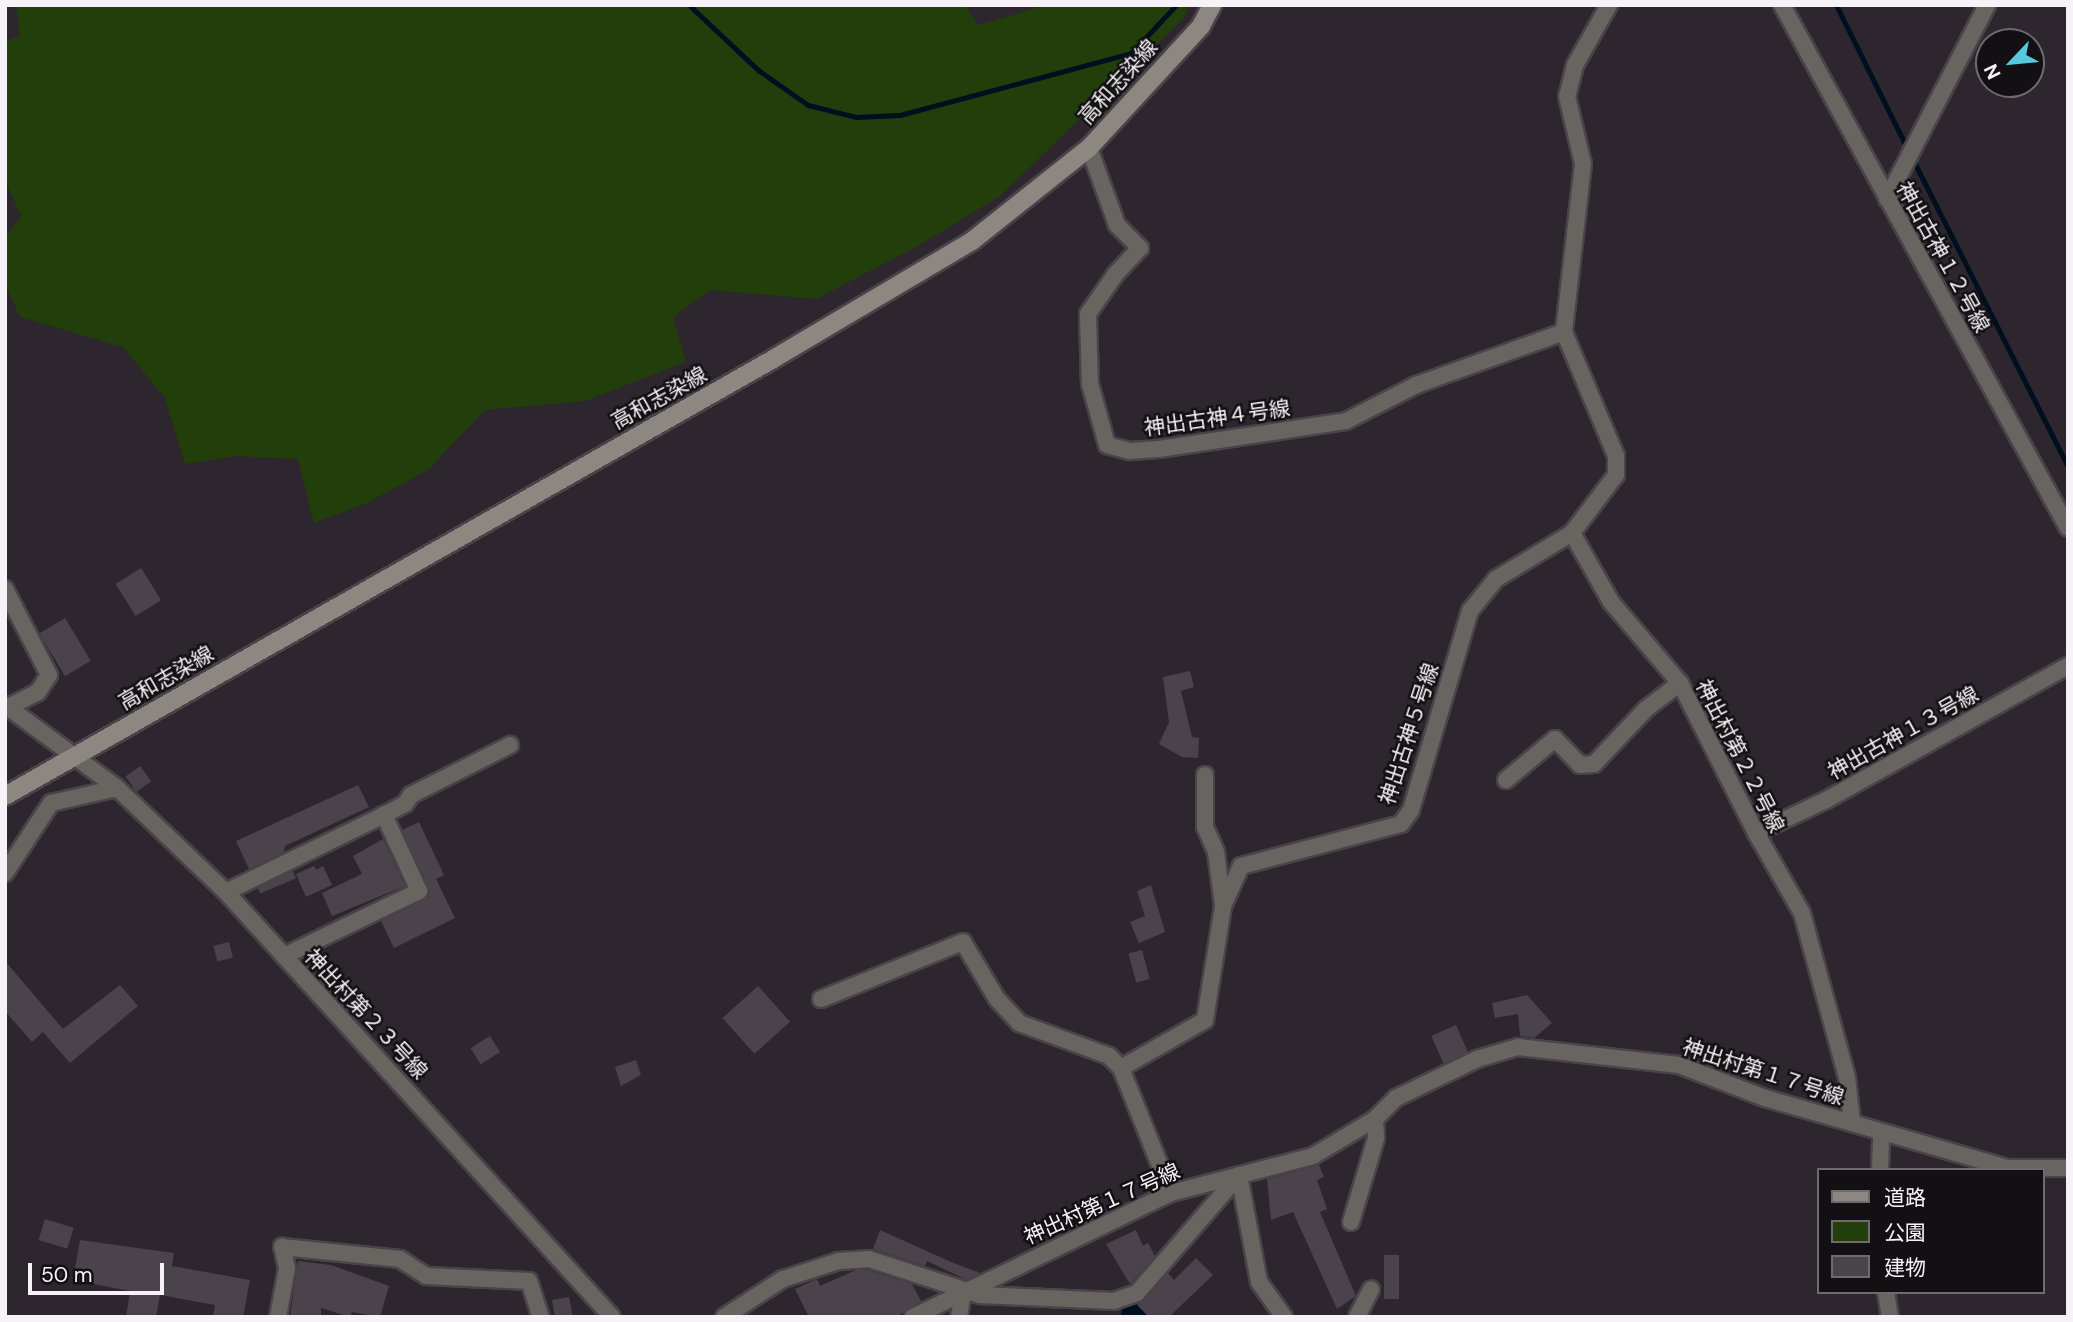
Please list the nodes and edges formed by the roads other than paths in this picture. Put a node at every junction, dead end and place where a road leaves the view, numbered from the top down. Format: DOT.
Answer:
graph roads {
  1 [pos="1212,5"];
  2 [pos="1609,5"];
  3 [pos="1782,5"];
  4 [pos="1987,5"];
  5 [pos="1089,148"];
  6 [pos="1887,198"];
  7 [pos="1564,332"];
  8 [pos="2068,528"];
  9 [pos="1572,533"];
  10 [pos="5,589"];
  11 [pos="2068,666"];
  12 [pos="1679,683"];
  13 [pos="7,706"];
  14 [pos="510,745"];
  15 [pos="73,758"];
  16 [pos="1205,775"];
  17 [pos="1506,780"];
  18 [pos="117,788"];
  19 [pos="5,796"];
  20 [pos="384,816"];
  21 [pos="1756,833"];
  22 [pos="5,873"];
  23 [pos="226,892"];
  24 [pos="1223,906"];
  25 [pos="284,956"];
  26 [pos="821,999"];
  27 [pos="1121,1068"];
  28 [pos="1375,1119"];
  29 [pos="1852,1122"];
  30 [pos="1881,1132"];
  31 [pos="1880,1168"];
  32 [pos="2068,1168"];
  33 [pos="1239,1175"];
  34 [pos="1171,1192"];
  35 [pos="1351,1222"];
  36 [pos="1371,1289"];
  37 [pos="963,1291"];
  38 [pos="1886,1294"];
  39 [pos="1114,1301"];
  40 [pos="278,1317"];
  41 [pos="541,1317"];
  42 [pos="611,1317"];
  43 [pos="724,1317"];
  44 [pos="913,1317"];
  45 [pos="959,1317"];
  46 [pos="1120,1317"];
  47 [pos="1284,1317"];
  48 [pos="1357,1317"];
  49 [pos="1890,1317"];
  1 -- 5 [label="street, 高和志染線"];
  2 -- 7 [label="street"];
  3 -- 6 [label="street, 神出古神１２号線"];
  4 -- 6 [label="street"];
  5 -- 7 [label="street, 神出古神４号線"];
  5 -- 15 [label="street, 高和志染線"];
  6 -- 8 [label="street, 神出古神１２号線"];
  7 -- 9 [label="street"];
  9 -- 12 [label="street, 神出村第２２号線"];
  9 -- 24 [label="street, 神出古神５号線"];
  10 -- 13 [label="street"];
  11 -- 21 [label="street, 神出古神１３号線"];
  12 -- 17 [label="street"];
  12 -- 21 [label="street, 神出村第２２号線"];
  13 -- 15 [label="street, 神出村第２３号線"];
  14 -- 20 [label="street"];
  15 -- 18 [label="street, 神出村第２３号線"];
  15 -- 19 [label="street, 高和志染線"];
  16 -- 24 [label="street"];
  18 -- 22 [label="street"];
  18 -- 23 [label="street, 神出村第２３号線"];
  20 -- 23 [label="street"];
  20 -- 25 [label="street"];
  21 -- 29 [label="street, 神出村第２２号線"];
  23 -- 25 [label="street, 神出村第２３号線"];
  24 -- 27 [label="street, 神出古神５号線"];
  25 -- 42 [label="street, 神出村第２３号線"];
  26 -- 27 [label="street"];
  27 -- 34 [label="street"];
  28 -- 29 [label="street, 神出村第１７号線"];
  28 -- 33 [label="street, 神出村第１７号線"];
  28 -- 35 [label="street"];
  29 -- 30 [label="street, 神出村第１７号線"];
  30 -- 31 [label="street"];
  30 -- 32 [label="street, 神出村第１７号線"];
  33 -- 34 [label="street, 神出村第１７号線"];
  33 -- 39 [label="street"];
  33 -- 47 [label="street"];
  34 -- 37 [label="street, 神出村第１７号線"];
  36 -- 48 [label="street"];
  37 -- 39 [label="street"];
  37 -- 43 [label="street"];
  37 -- 44 [label="street, 神出村第１７号線"];
  37 -- 45 [label="street"];
  38 -- 49 [label="street"];
  39 -- 46 [label="street"];
  40 -- 41 [label="street"];
}
